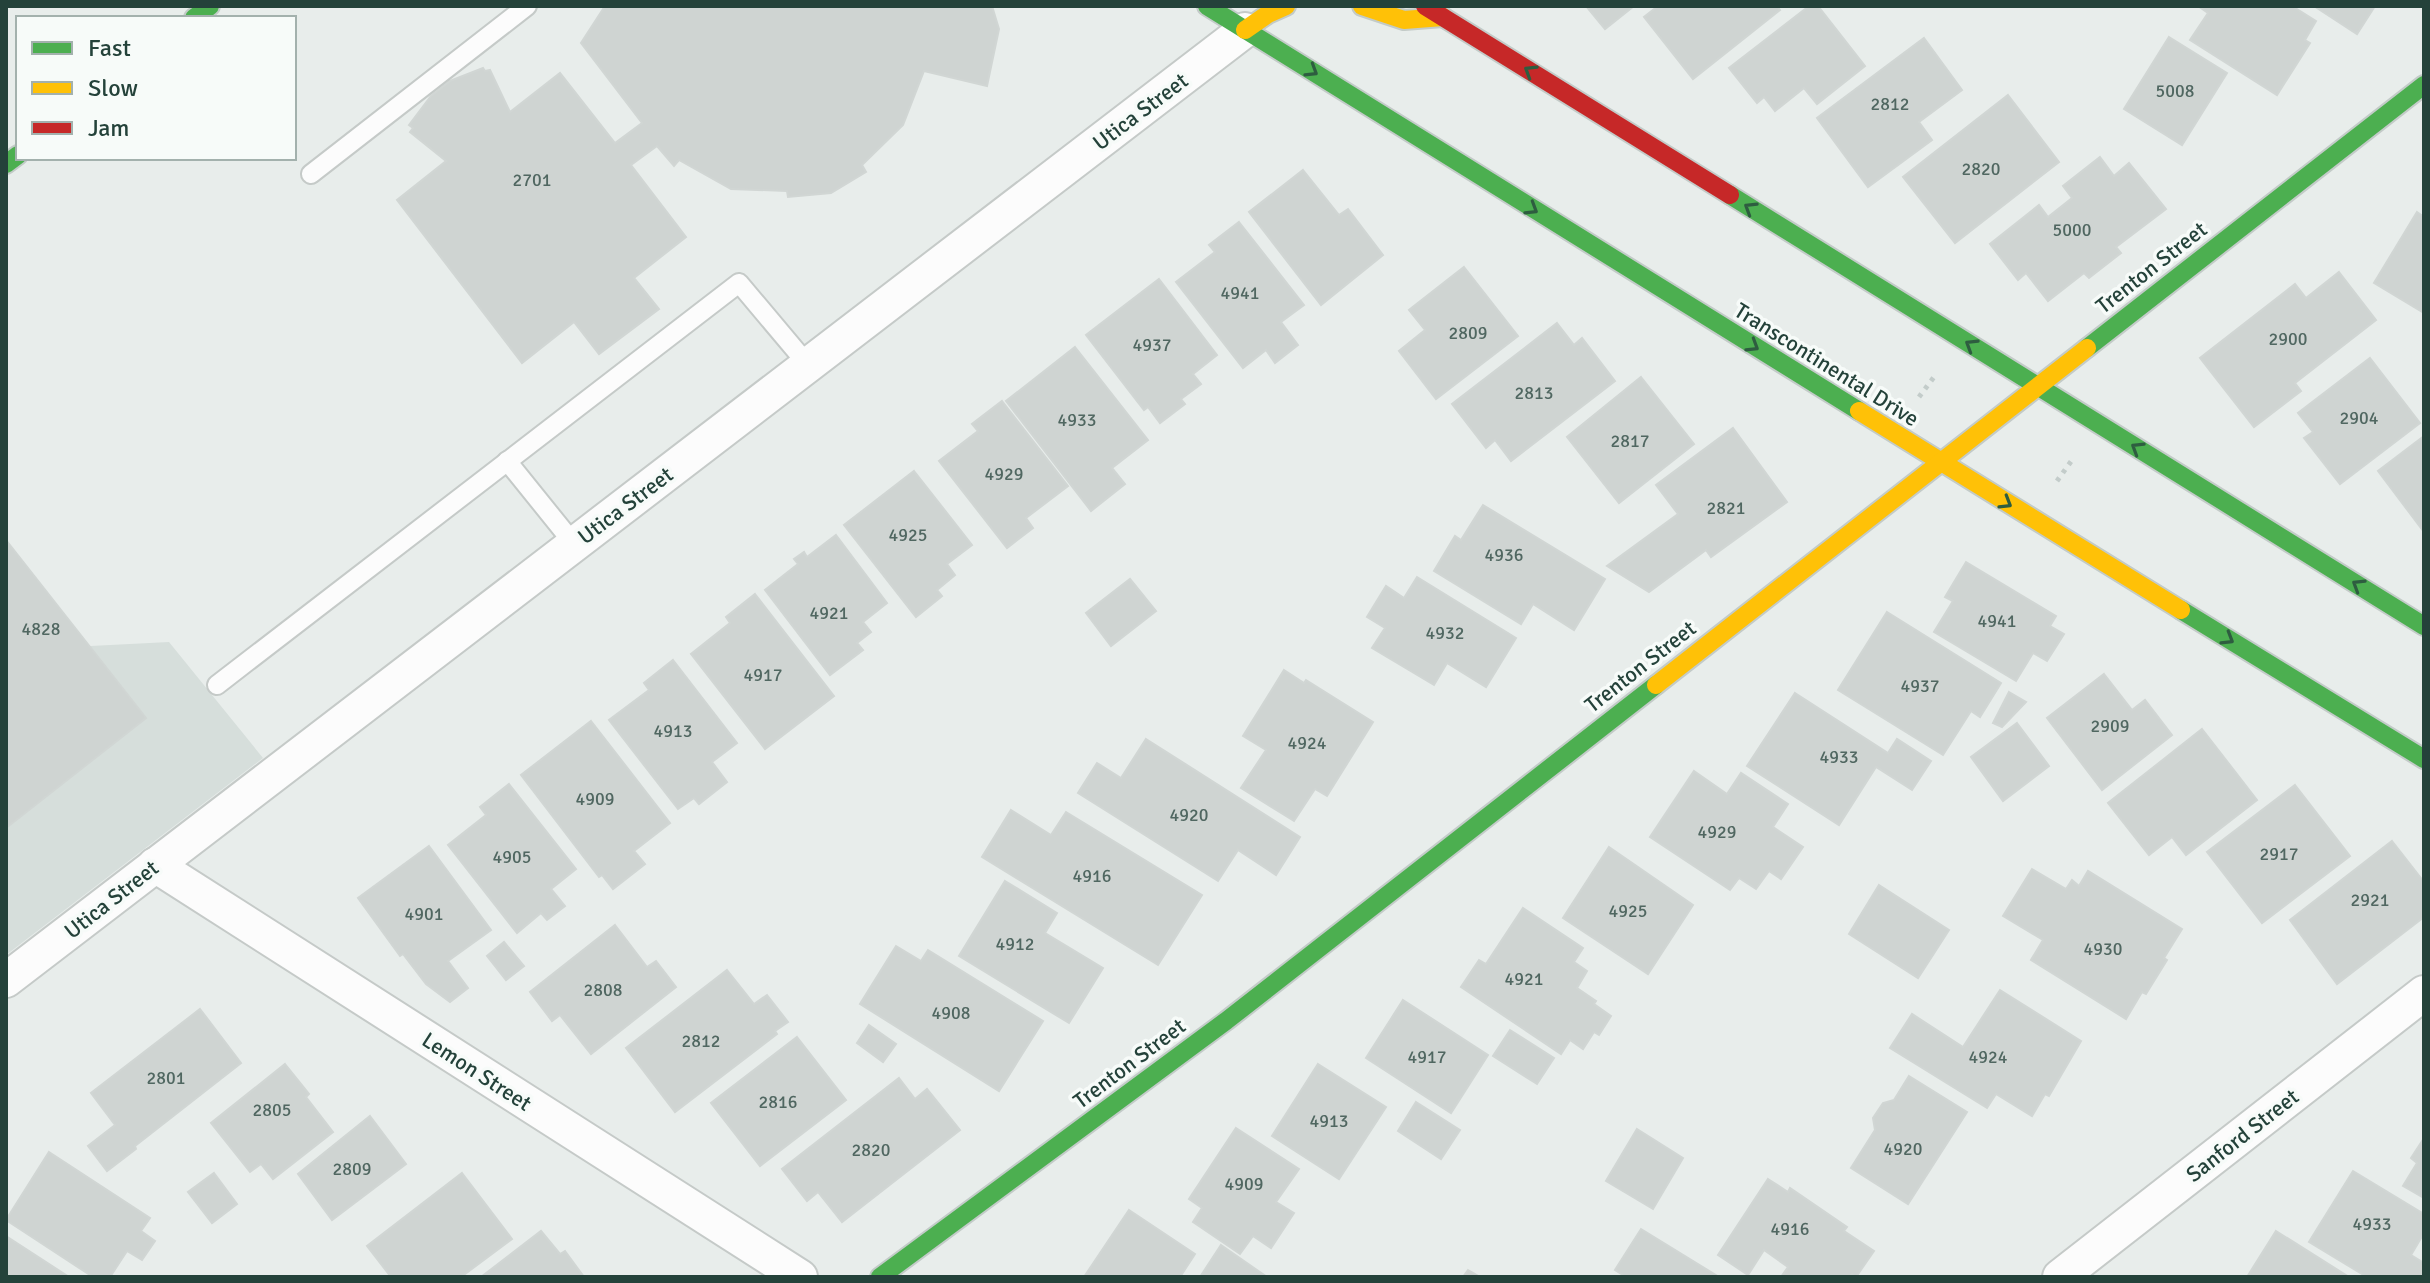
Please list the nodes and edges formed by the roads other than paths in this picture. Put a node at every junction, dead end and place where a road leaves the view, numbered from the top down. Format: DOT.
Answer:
graph roads {
  1 [pos="527,6"];
  2 [pos="1207,6"];
  3 [pos="1286,6"];
  4 [pos="1362,6"];
  5 [pos="1425,6"];
  6 [pos="1443,17"];
  7 [pos="1245,30"];
  8 [pos="2424,85"];
  9 [pos="311,174"];
  10 [pos="808,365"];
  11 [pos="2037,386"];
  12 [pos="507,461"];
  13 [pos="1940,462"];
  14 [pos="574,544"];
  15 [pos="2424,626"];
  16 [pos="217,685"];
  17 [pos="2424,759"];
  18 [pos="155,865"];
  19 [pos="6,980"];
  20 [pos="2424,993"];
  21 [pos="800,1277"];
  22 [pos="880,1277"];
  23 [pos="2060,1277"];
  1 -- 9 [label="lane"];
  2 -- 7 [label="main road, Transcontinental Drive"];
  3 -- 7 [label="main road"];
  4 -- 6 [label="main road"];
  5 -- 6 [label="main road"];
  11 -- 6 [label="main road, one-way"];
  7 -- 10 [label="street, Utica Street"];
  7 -- 13 [label="main road, Transcontinental Drive, one-way"];
  8 -- 11 [label="main road, Trenton Street"];
  10 -- 12 [label="lane"];
  10 -- 14 [label="street, Utica Street"];
  11 -- 13 [label="main road, Trenton Street"];
  15 -- 11 [label="main road, one-way"];
  12 -- 14 [label="lane"];
  12 -- 16 [label="lane"];
  13 -- 17 [label="main road, Transcontinental Drive, one-way"];
  13 -- 22 [label="main road, Trenton Street"];
  14 -- 18 [label="street, Utica Street"];
  18 -- 19 [label="street, Utica Street"];
  18 -- 21 [label="street, Lemon Street"];
  20 -- 23 [label="street, Sanford Street"];
}
